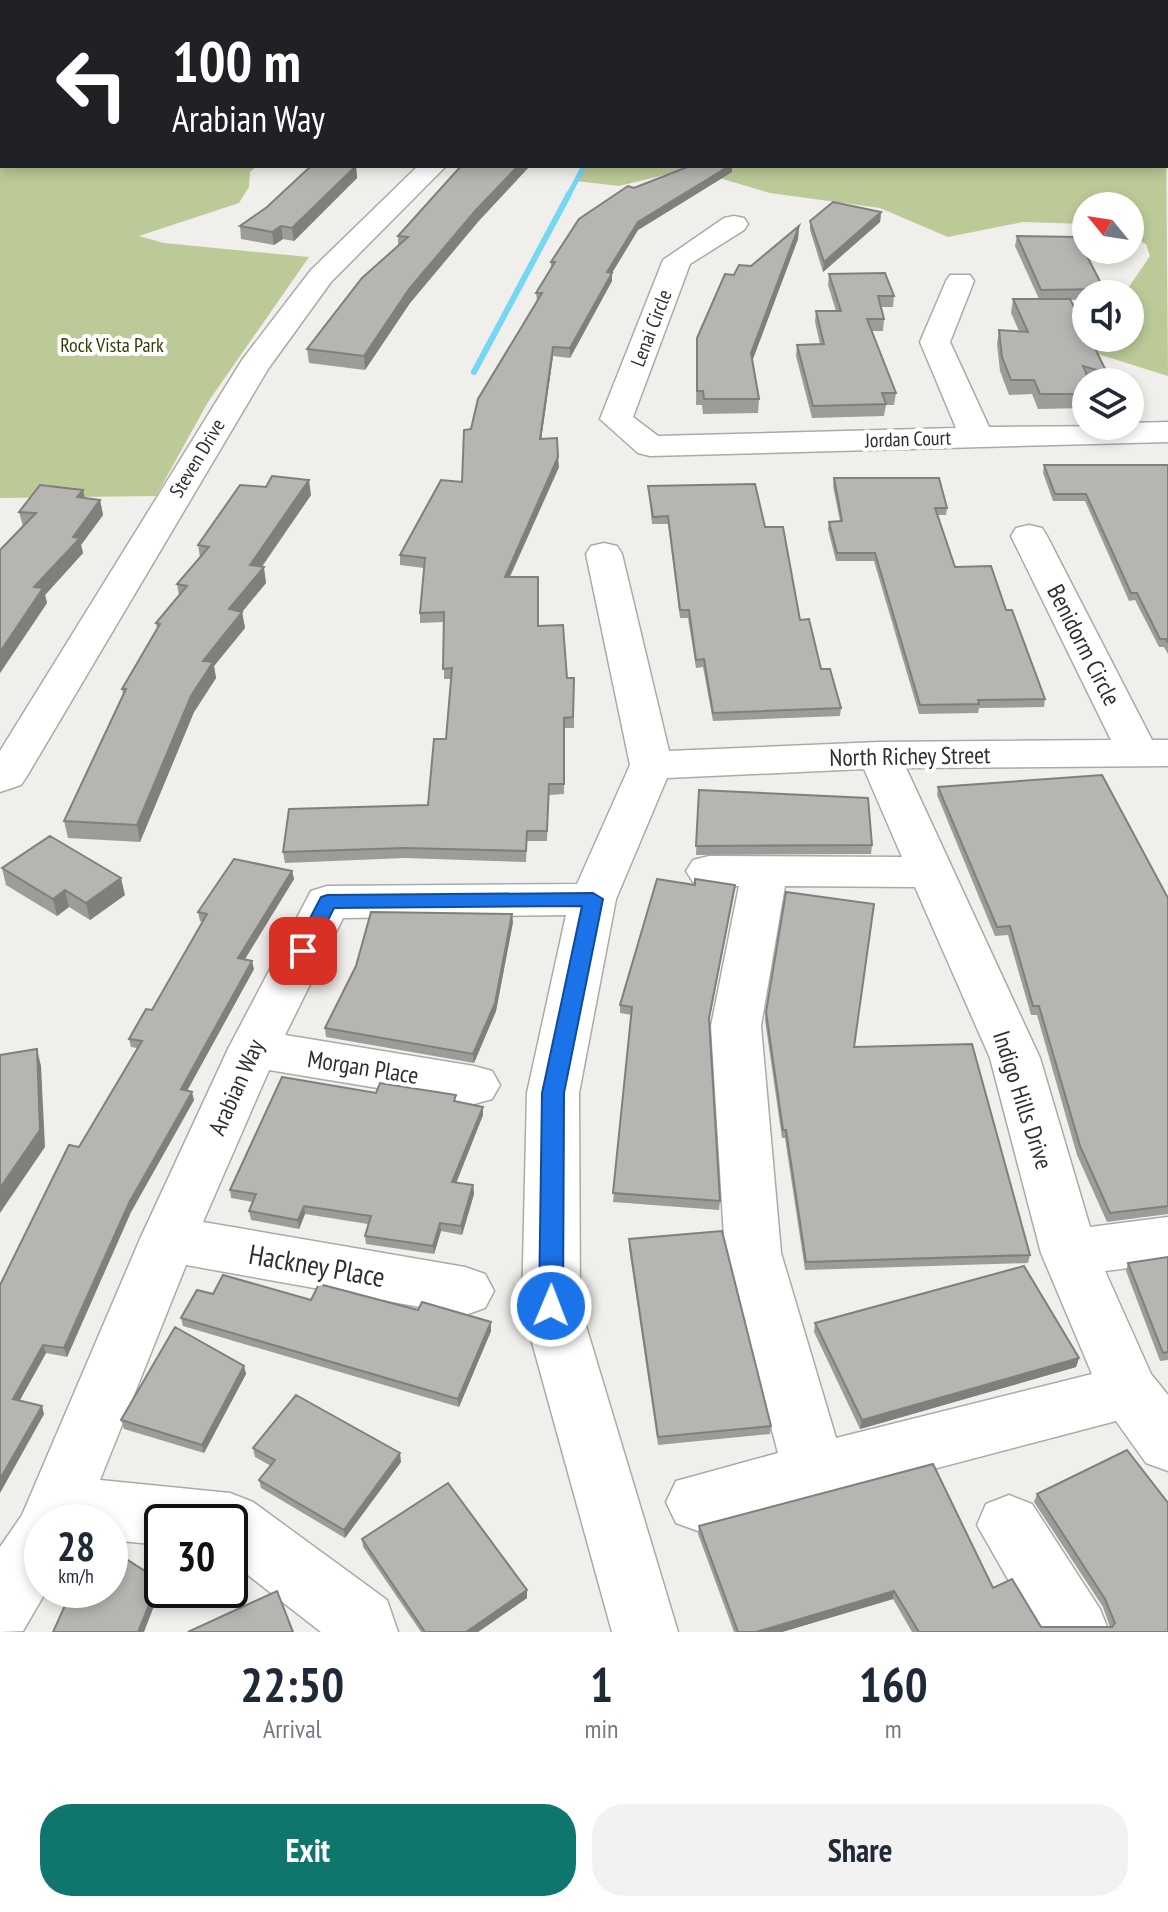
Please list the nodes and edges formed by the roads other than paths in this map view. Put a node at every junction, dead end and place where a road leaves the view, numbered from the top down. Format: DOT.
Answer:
graph roads {
  1 [pos="431,168"];
  2 [pos="734,224"];
  3 [pos="960,281"];
  4 [pos="1168,432"];
  5 [pos="977,437"];
  6 [pos="649,445"];
  7 [pos="1029,536"];
  8 [pos="604,554"];
  9 [pos="1154,754"];
  10 [pos="879,755"];
  11 [pos="651,765"];
  12 [pos="0,779"];
  13 [pos="709,871"];
  14 [pos="765,872"];
  15 [pos="932,872"];
  16 [pos="593,899"];
  17 [pos="253,1049"];
  18 [pos="474,1085"];
  19 [pos="168,1239"];
  20 [pos="1168,1240"];
  21 [pos="1069,1253"];
  22 [pos="465,1291"];
  23 [pos="1129,1391"];
  24 [pos="1168,1443"];
  25 [pos="814,1470"];
  26 [pos="698,1502"];
  27 [pos="58,1504"];
  28 [pos="1009,1525"];
  29 [pos="248,1537"];
  30 [pos="24,1568"];
  31 [pos="0,1608"];
  32 [pos="365,1632"];
  33 [pos="645,1632"];
  34 [pos="1076,1632"];
  1 -- 12 [label="street, Steven Drive"];
  2 -- 6 [label="street, Lenai Circle"];
  3 -- 5 [label="street"];
  4 -- 5 [label="street, Jordan Court"];
  5 -- 6 [label="street, Jordan Court"];
  7 -- 9 [label="street, Benidorm Circle"];
  8 -- 11 [label="street"];
  9 -- 10 [label="street, North Richey Street"];
  10 -- 11 [label="street, North Richey Street"];
  10 -- 15 [label="street, Indigo Hills Drive"];
  11 -- 16 [label="street"];
  13 -- 14 [label="street"];
  14 -- 15 [label="street"];
  14 -- 25 [label="street"];
  15 -- 21 [label="street, Indigo Hills Drive"];
  16 -- 17 [label="street, Arabian Way"];
  16 -- 33 [label="street"];
  17 -- 18 [label="street, Morgan Place"];
  17 -- 19 [label="street, Arabian Way"];
  19 -- 22 [label="street, Hackney Place"];
  19 -- 27 [label="street, Arabian Way"];
  20 -- 21 [label="street"];
  21 -- 23 [label="street, Indigo Hills Drive"];
  23 -- 24 [label="street, Indigo Hills Drive"];
  23 -- 25 [label="street"];
  25 -- 26 [label="street"];
  28 -- 34 [label="street"];
  29 -- 32 [label="street"];
  30 -- 31 [label="street, Arabian Way"];
}
